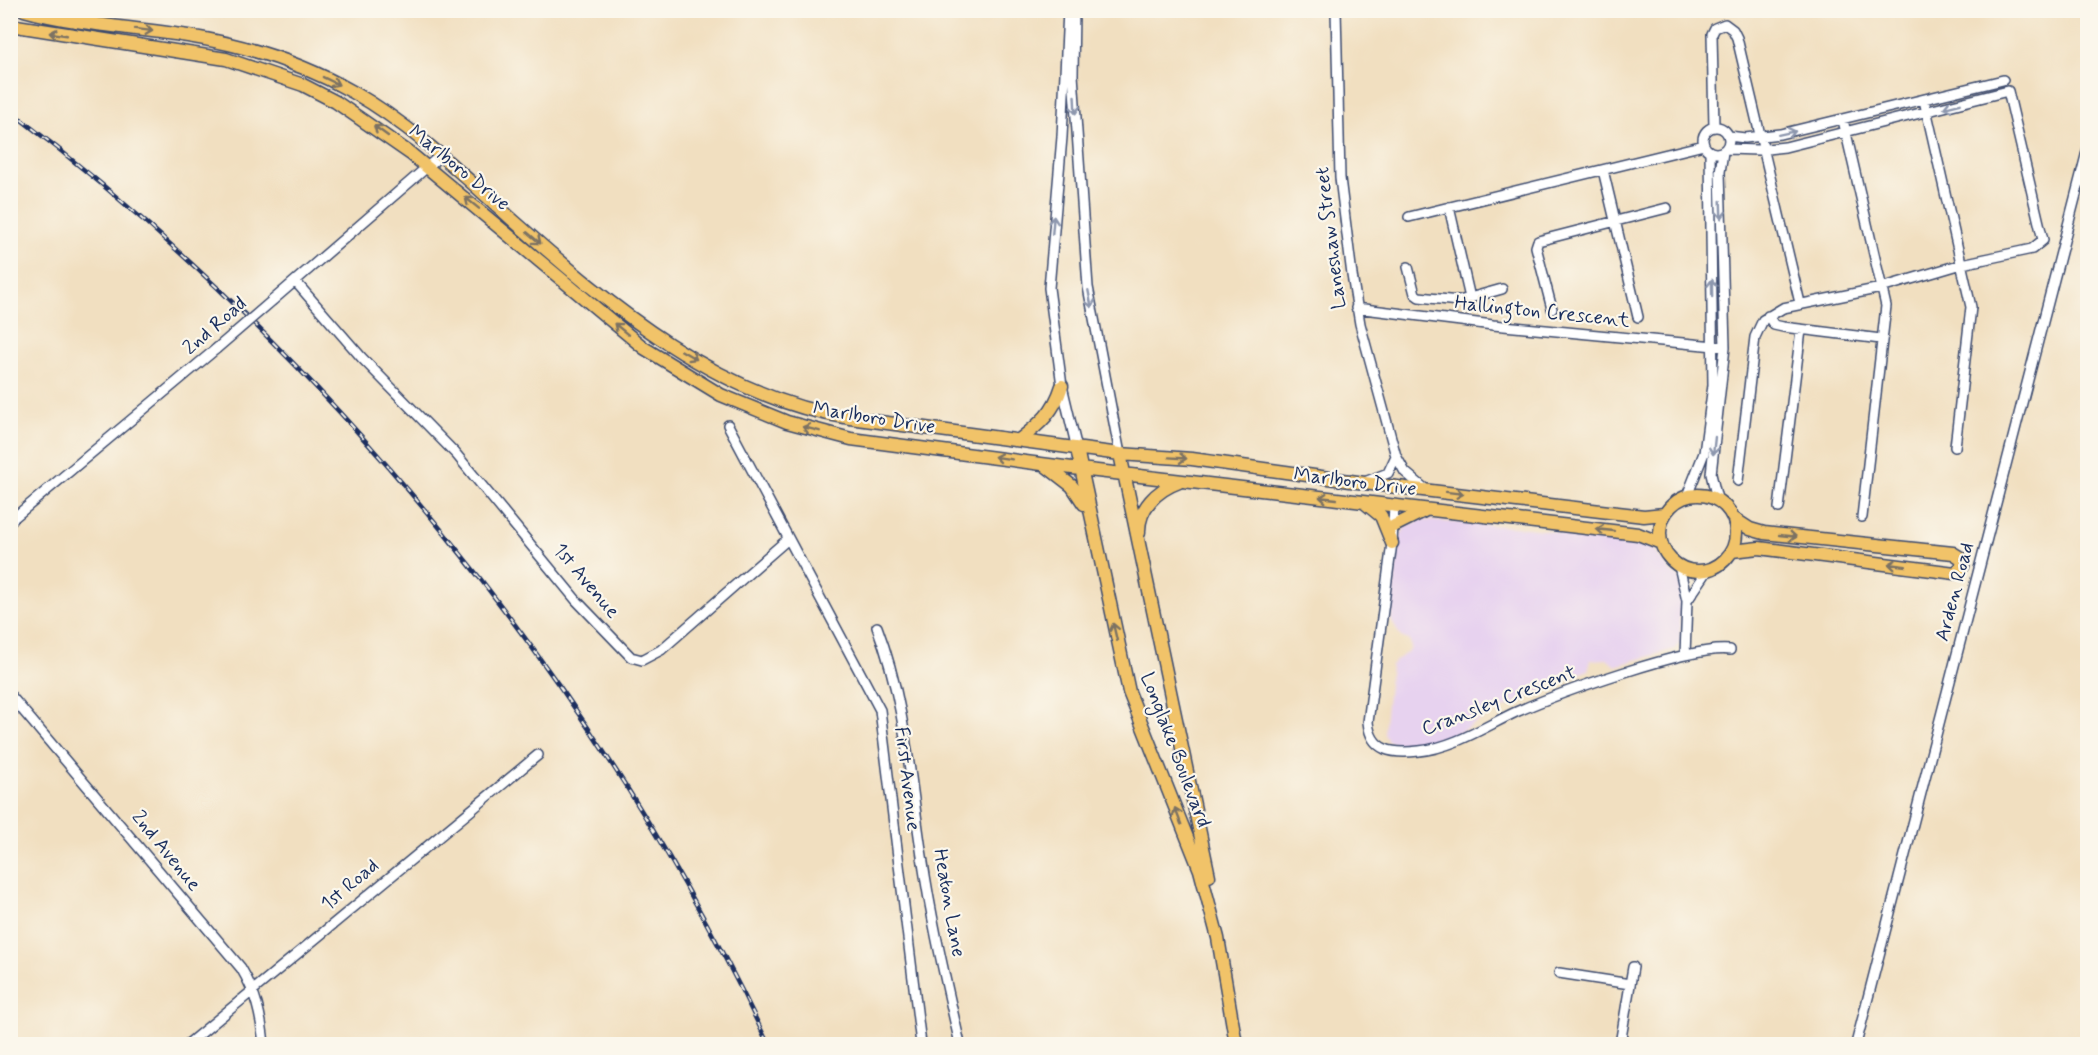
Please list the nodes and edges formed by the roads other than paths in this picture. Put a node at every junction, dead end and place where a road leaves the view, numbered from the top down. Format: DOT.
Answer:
graph roads {
  1 [pos="24,10"];
  2 [pos="1068,10"];
  3 [pos="1074,10"];
  4 [pos="1336,10"];
  5 [pos="10,26"];
  6 [pos="1072,46"];
  7 [pos="2003,80"];
  8 [pos="1924,100"];
  9 [pos="1927,112"];
  10 [pos="1843,120"];
  11 [pos="1714,127"];
  12 [pos="1845,132"];
  13 [pos="1729,136"];
  14 [pos="1761,138"];
  15 [pos="2088,147"];
  16 [pos="1707,149"];
  17 [pos="1725,150"];
  18 [pos="1763,150"];
  19 [pos="441,155"];
  20 [pos="427,167"];
  21 [pos="1603,170"];
  22 [pos="1449,207"];
  23 [pos="1667,208"];
  24 [pos="1409,217"];
  25 [pos="1615,221"];
  26 [pos="1962,264"];
  27 [pos="1407,267"];
  28 [pos="295,281"];
  29 [pos="1881,288"];
  30 [pos="1502,289"];
  31 [pos="1470,298"];
  32 [pos="1800,303"];
  33 [pos="1356,308"];
  34 [pos="1552,309"];
  35 [pos="1767,316"];
  36 [pos="1638,317"];
  37 [pos="1801,330"];
  38 [pos="1881,339"];
  39 [pos="1713,346"];
  40 [pos="1725,346"];
  41 [pos="1062,386"];
  42 [pos="728,424"];
  43 [pos="1019,440"];
  44 [pos="1955,447"];
  45 [pos="1077,449"];
  46 [pos="1120,454"];
  47 [pos="1396,456"];
  48 [pos="1041,463"];
  49 [pos="1080,469"];
  50 [pos="1124,474"];
  51 [pos="1180,481"];
  52 [pos="1737,481"];
  53 [pos="1367,483"];
  54 [pos="1425,489"];
  55 [pos="1688,496"];
  56 [pos="1716,499"];
  57 [pos="1365,502"];
  58 [pos="1394,506"];
  59 [pos="1779,508"];
  60 [pos="1428,510"];
  61 [pos="1664,514"];
  62 [pos="1090,515"];
  63 [pos="1862,517"];
  64 [pos="1733,518"];
  65 [pos="10,521"];
  66 [pos="1394,526"];
  67 [pos="788,539"];
  68 [pos="1392,543"];
  69 [pos="1661,543"];
  70 [pos="1139,548"];
  71 [pos="1731,551"];
  72 [pos="1679,566"];
  73 [pos="1708,570"];
  74 [pos="1687,601"];
  75 [pos="877,627"];
  76 [pos="1730,650"];
  77 [pos="1685,655"];
  78 [pos="10,695"];
  79 [pos="538,755"];
  80 [pos="1204,869"];
  81 [pos="1633,968"];
  82 [pos="1559,974"];
  83 [pos="1630,984"];
  84 [pos="254,989"];
  85 [pos="188,1044"];
  86 [pos="264,1044"];
  87 [pos="921,1044"];
  88 [pos="960,1044"];
  89 [pos="1236,1044"];
  90 [pos="1244,1044"];
  91 [pos="1620,1044"];
  92 [pos="1856,1044"];
  1 -- 19 [label="main road, Marlboro Drive, one-way"];
  2 -- 6 [label="street"];
  3 -- 6 [label="street"];
  4 -- 33 [label="street, Laneshaw Street"];
  20 -- 5 [label="main road, Marlboro Drive, one-way"];
  41 -- 6 [label="street, one-way"];
  6 -- 46 [label="street, one-way"];
  7 -- 8 [label="street"];
  8 -- 9 [label="street"];
  8 -- 10 [label="street"];
  9 -- 12 [label="street"];
  9 -- 26 [label="street"];
  26 -- 9 [label="street, one-way"];
  10 -- 12 [label="street"];
  14 -- 10 [label="street, one-way"];
  11 -- 13 [label="street"];
  11 -- 14 [label="street"];
  11 -- 16 [label="street"];
  12 -- 18 [label="street"];
  12 -- 29 [label="street"];
  13 -- 14 [label="street"];
  13 -- 17 [label="street"];
  14 -- 18 [label="street"];
  15 -- 92 [label="street, Arden Road"];
  16 -- 17 [label="street"];
  16 -- 21 [label="street"];
  39 -- 16 [label="street, one-way"];
  17 -- 18 [label="street"];
  17 -- 40 [label="street, one-way"];
  18 -- 32 [label="street"];
  19 -- 20 [label="street, 2nd Road"];
  19 -- 43 [label="main road, Marlboro Drive, one-way"];
  20 -- 28 [label="street, 2nd Road"];
  48 -- 20 [label="main road, Marlboro Drive, one-way"];
  21 -- 22 [label="street"];
  21 -- 25 [label="street"];
  22 -- 24 [label="street"];
  22 -- 31 [label="street"];
  23 -- 25 [label="street"];
  25 -- 34 [label="street"];
  25 -- 36 [label="street"];
  26 -- 29 [label="street"];
  26 -- 44 [label="street"];
  27 -- 31 [label="street"];
  28 -- 65 [label="street, 2nd Road, bridge"];
  28 -- 67 [label="street, 1st Avenue"];
  29 -- 32 [label="street"];
  29 -- 38 [label="street"];
  30 -- 31 [label="street"];
  32 -- 35 [label="street"];
  33 -- 39 [label="street, Hallington Crescent"];
  33 -- 47 [label="street, Laneshaw Street"];
  35 -- 37 [label="street"];
  35 -- 52 [label="street"];
  37 -- 38 [label="street"];
  37 -- 59 [label="street"];
  38 -- 63 [label="street"];
  39 -- 40 [label="street, Hallington Crescent"];
  39 -- 55 [label="street"];
  40 -- 56 [label="street, one-way"];
  41 -- 43 [label="main road"];
  41 -- 45 [label="street"];
  42 -- 67 [label="street"];
  43 -- 45 [label="main road, Marlboro Drive"];
  45 -- 46 [label="main road, Marlboro Drive"];
  45 -- 49 [label="main road, Longlake Boulevard"];
  46 -- 50 [label="main road, Longlake Boulevard"];
  46 -- 53 [label="main road, Marlboro Drive, one-way"];
  47 -- 53 [label="street"];
  47 -- 54 [label="street, Laneshaw Street"];
  48 -- 49 [label="main road, Marlboro Drive"];
  48 -- 62 [label="main road"];
  49 -- 50 [label="main road, Marlboro Drive"];
  49 -- 62 [label="main road, Longlake Boulevard"];
  50 -- 51 [label="main road, Marlboro Drive"];
  50 -- 70 [label="main road, Longlake Boulevard"];
  57 -- 51 [label="main road, Marlboro Drive, one-way"];
  51 -- 70 [label="main road"];
  53 -- 54 [label="main road, Marlboro Drive"];
  53 -- 58 [label="main road"];
  54 -- 61 [label="main road, Marlboro Drive, one-way"];
  55 -- 56 [label="main road"];
  55 -- 61 [label="main road"];
  56 -- 64 [label="main road"];
  57 -- 58 [label="main road, Marlboro Drive"];
  57 -- 68 [label="main road"];
  58 -- 60 [label="main road, Marlboro Drive"];
  58 -- 66 [label="street, Cransley Crescent"];
  60 -- 66 [label="main road"];
  69 -- 60 [label="main road, Marlboro Drive, one-way"];
  61 -- 69 [label="main road"];
  80 -- 62 [label="main road, Longlake Boulevard, one-way"];
  64 -- 71 [label="main road"];
  64 -- 71 [label="main road, one-way"];
  66 -- 68 [label="street, Cransley Crescent"];
  67 -- 87 [label="street, First Avenue"];
  68 -- 77 [label="street, Cransley Crescent"];
  69 -- 72 [label="main road"];
  70 -- 80 [label="main road, Longlake Boulevard"];
  71 -- 73 [label="main road"];
  72 -- 73 [label="main road"];
  72 -- 74 [label="street"];
  73 -- 74 [label="street"];
  74 -- 77 [label="street"];
  75 -- 88 [label="street, Heaton Lane"];
  76 -- 77 [label="street, Cransley Crescent"];
  78 -- 84 [label="street, 2nd Avenue"];
  79 -- 84 [label="street, 1st Road"];
  80 -- 89 [label="main road, Longlake Boulevard"];
  80 -- 90 [label="main road, Longlake Boulevard"];
  81 -- 83 [label="street"];
  82 -- 83 [label="street"];
  83 -- 91 [label="street"];
  84 -- 85 [label="street, 1st Road"];
  84 -- 86 [label="street, 2nd Avenue"];
}
